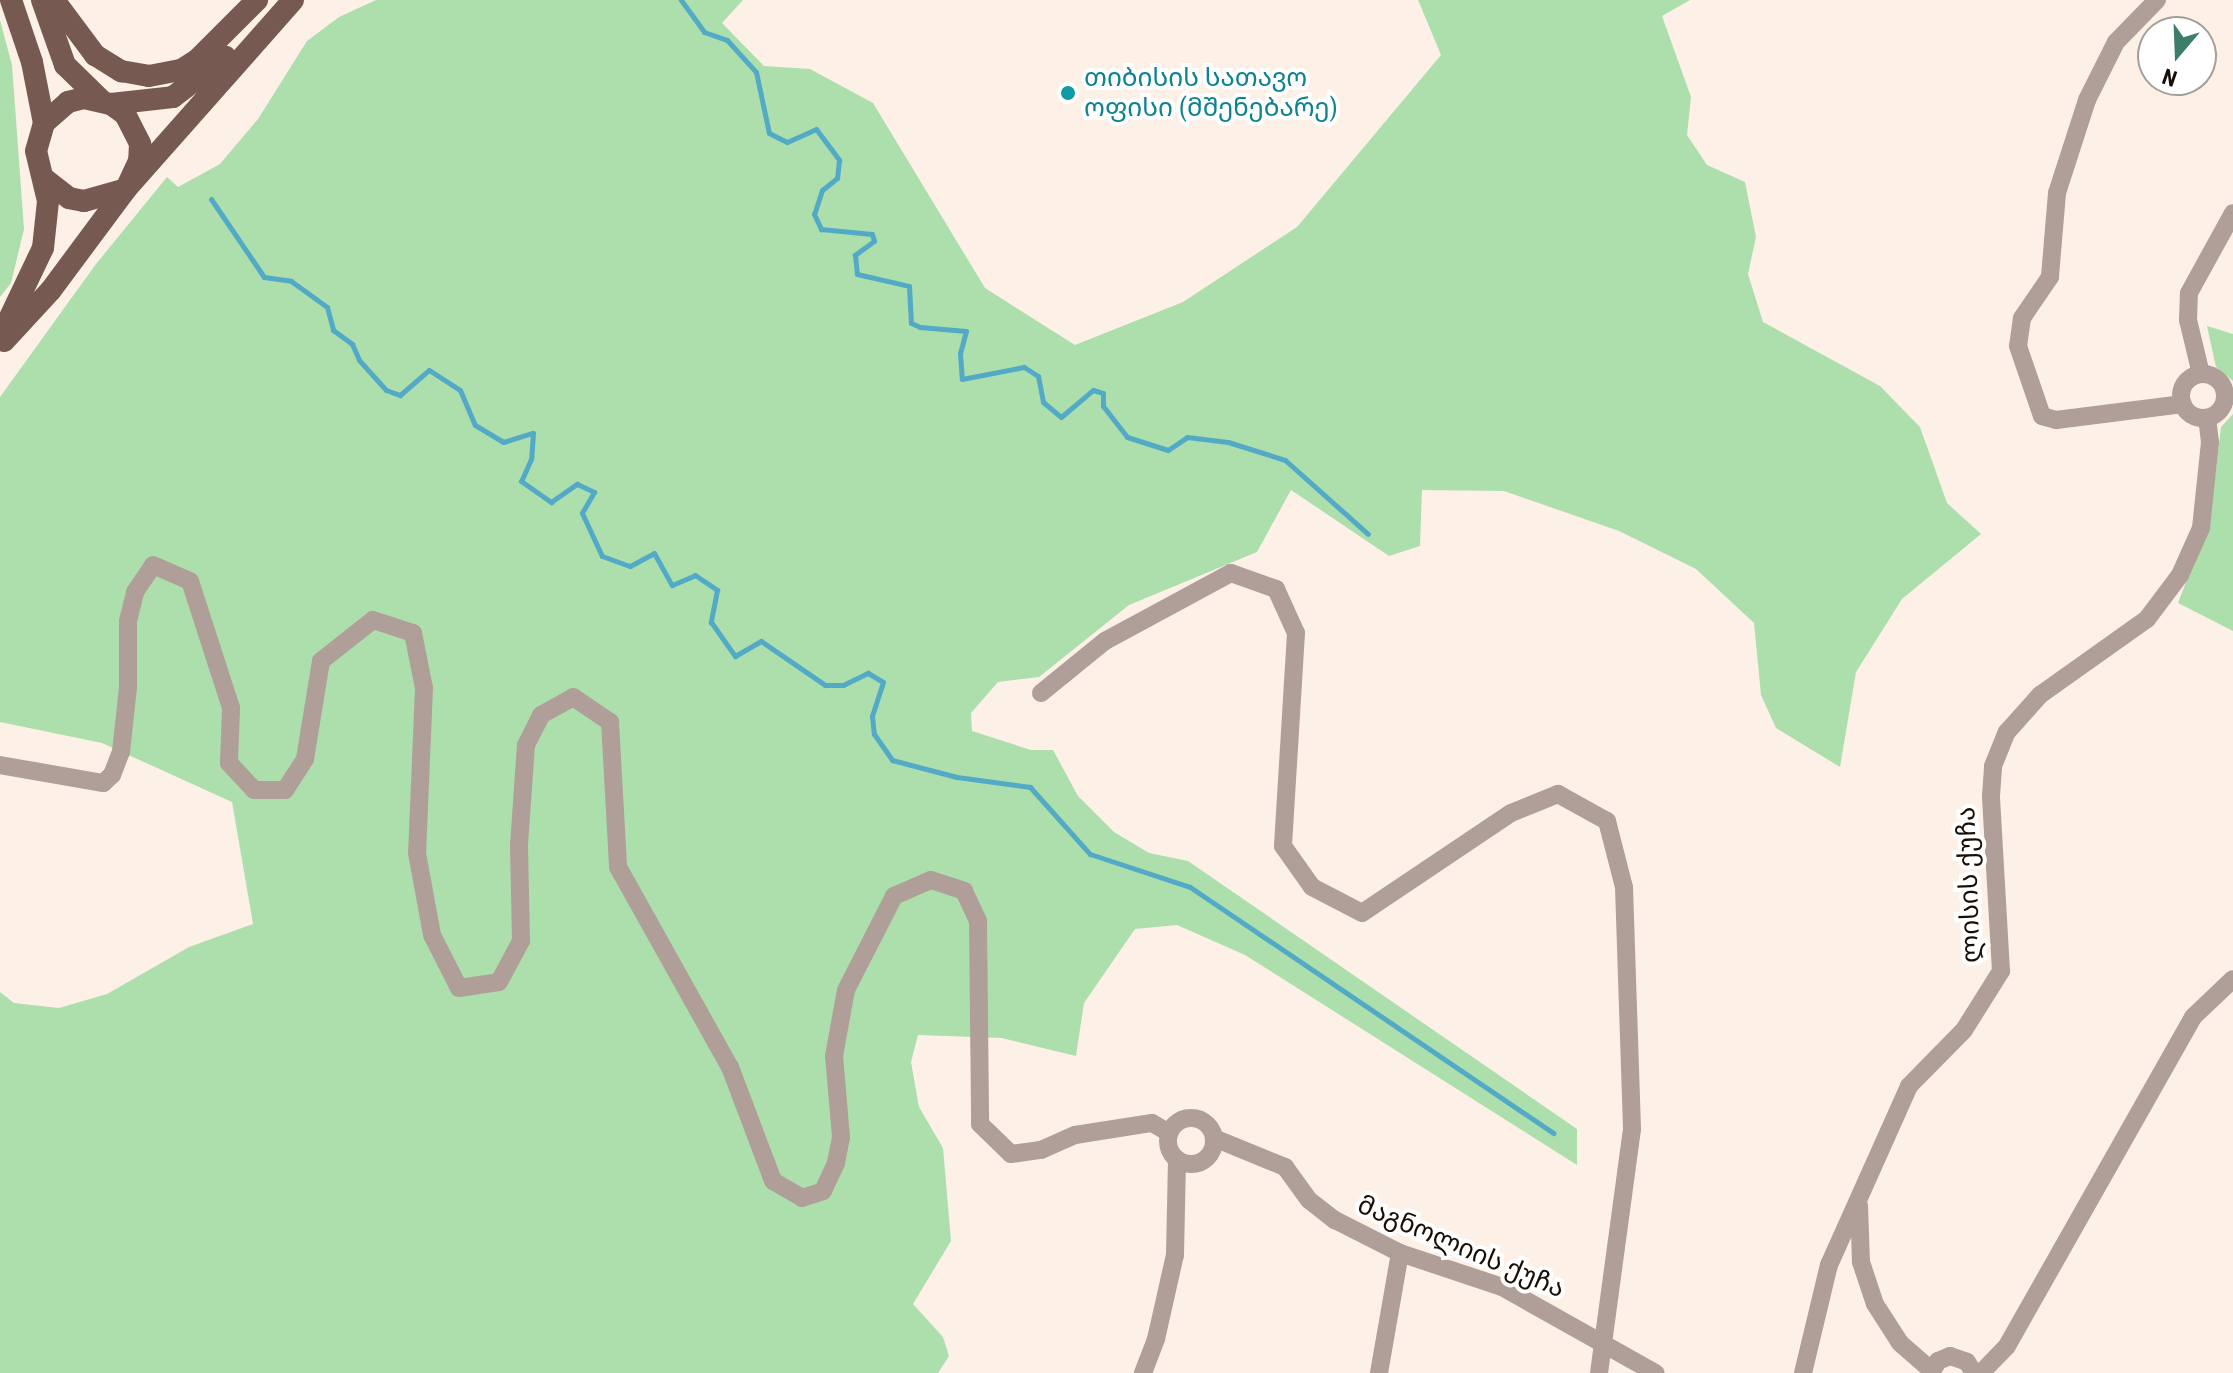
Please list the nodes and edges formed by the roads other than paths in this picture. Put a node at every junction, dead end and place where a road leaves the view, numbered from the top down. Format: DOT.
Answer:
graph roads {
  1 [pos="11,0"];
  2 [pos="42,0"];
  3 [pos="54,0"];
  4 [pos="257,0"];
  5 [pos="277,0"];
  6 [pos="293,0"];
  7 [pos="2157,0"];
  8 [pos="106,102"];
  9 [pos="44,123"];
  10 [pos="45,179"];
  11 [pos="126,189"];
  12 [pos="2233,213"];
  13 [pos="0,338"];
  14 [pos="0,345"];
  15 [pos="2201,374"];
  16 [pos="2183,404"];
  17 [pos="2207,418"];
  18 [pos="1041,693"];
  19 [pos="0,765"];
  20 [pos="2233,979"];
  21 [pos="1169,1133"];
  22 [pos="1214,1138"];
  23 [pos="1177,1159"];
  24 [pos="1859,1198"];
  25 [pos="1400,1253"];
  26 [pos="1602,1339"];
  27 [pos="1931,1372"];
  28 [pos="1143,1373"];
  29 [pos="1379,1373"];
  30 [pos="1599,1373"];
  31 [pos="1655,1373"];
  32 [pos="1803,1373"];
  33 [pos="1974,1373"];
  34 [pos="1981,1373"];
  1 -- 9 [label="main road"];
  2 -- 8 [label="main road"];
  3 -- 4 [label="main road"];
  5 -- 8 [label="main road"];
  6 -- 11 [label="main road"];
  7 -- 16 [label="street"];
  8 -- 9 [label="main road"];
  8 -- 11 [label="main road"];
  9 -- 10 [label="main road"];
  10 -- 11 [label="main road"];
  10 -- 13 [label="main road"];
  11 -- 14 [label="main road"];
  12 -- 15 [label="street"];
  15 -- 16 [label="street"];
  15 -- 17 [label="street"];
  16 -- 17 [label="street"];
  17 -- 24 [label="street, ლისის ქუჩა"];
  18 -- 26 [label="street"];
  19 -- 21 [label="street"];
  20 -- 34 [label="street"];
  21 -- 22 [label="street"];
  21 -- 23 [label="street"];
  22 -- 23 [label="street"];
  22 -- 25 [label="street, მაგნოლიის ქუჩა"];
  23 -- 28 [label="street"];
  24 -- 27 [label="street, ლისის ქუჩა"];
  24 -- 32 [label="street"];
  25 -- 26 [label="street, მაგნოლიის ქუჩა"];
  25 -- 29 [label="street"];
  26 -- 30 [label="street"];
  26 -- 31 [label="street, მაგნოლიის ქუჩა"];
  27 -- 33 [label="street"];
}
